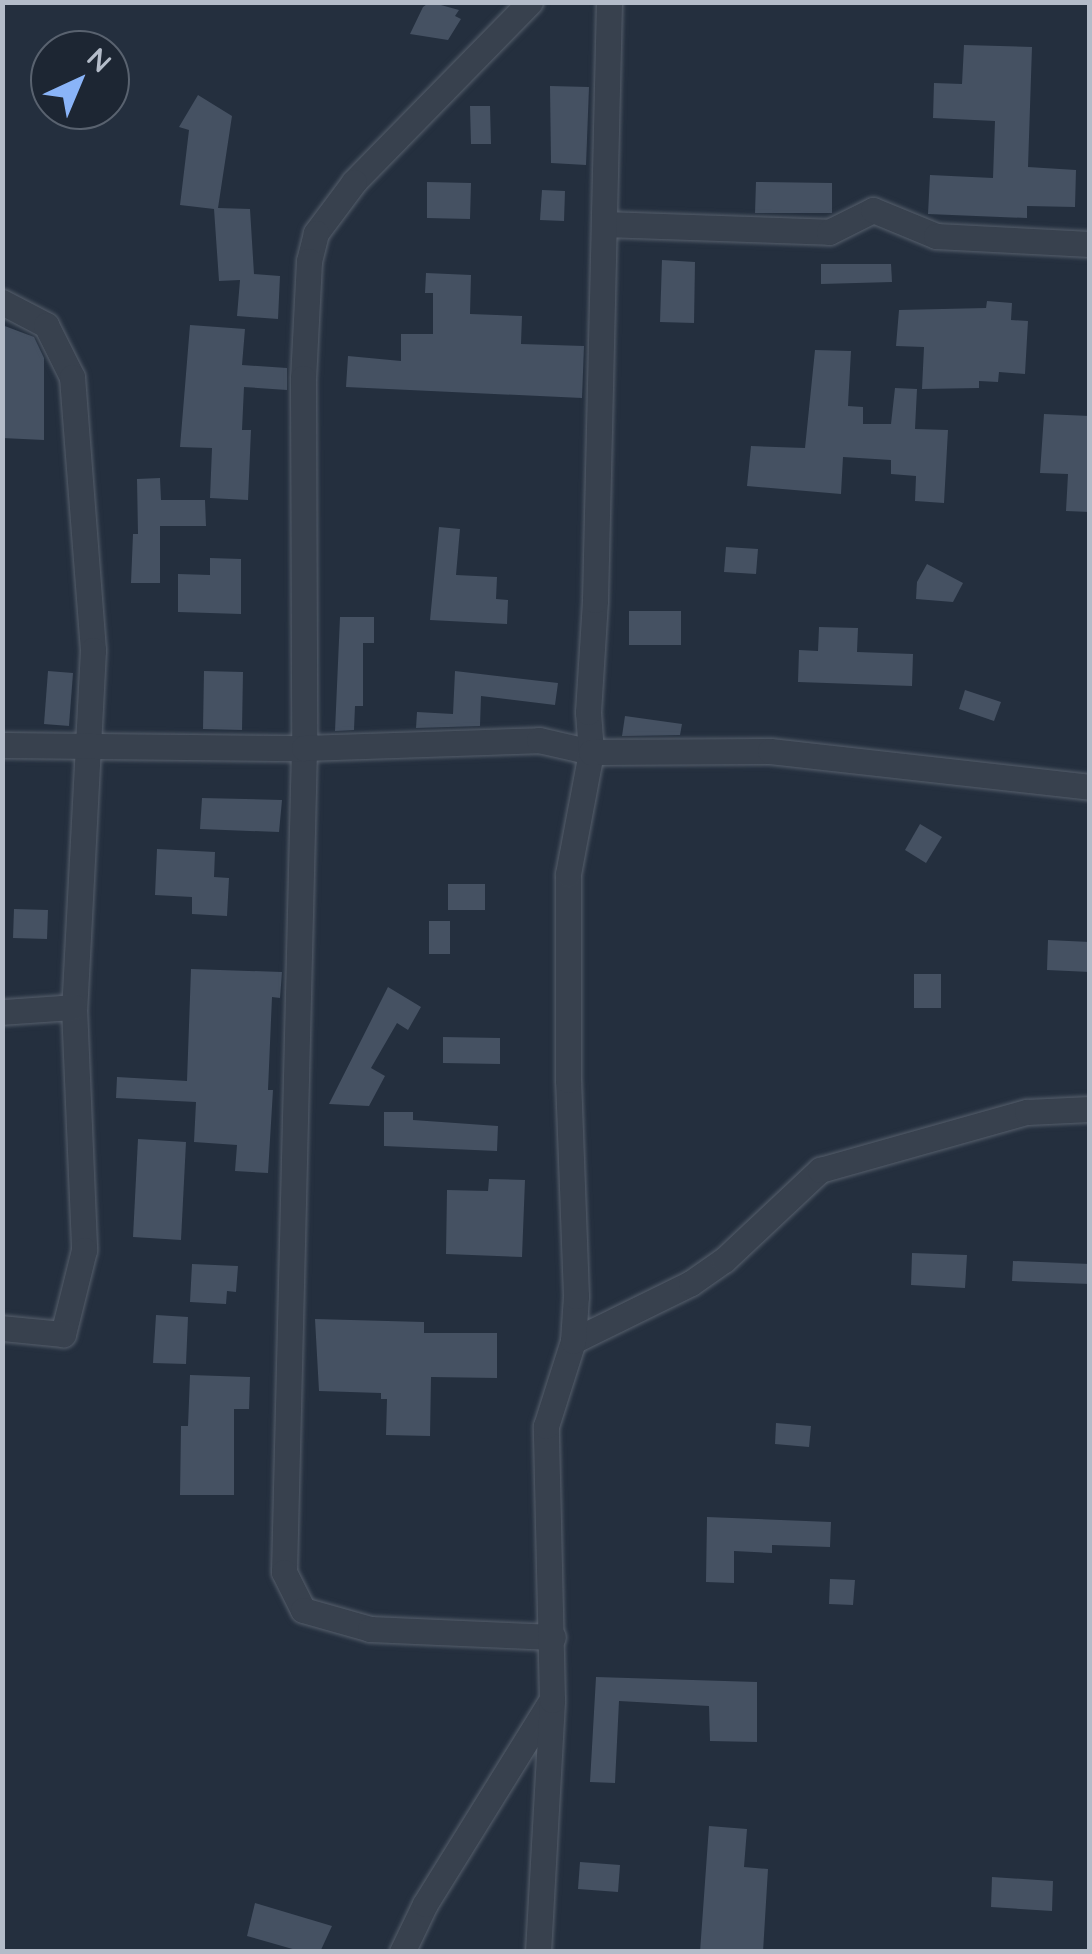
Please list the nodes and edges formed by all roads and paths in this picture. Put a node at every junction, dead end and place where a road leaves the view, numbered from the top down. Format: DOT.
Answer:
graph roads {
  1 [pos="530,2"];
  2 [pos="609,2"];
  3 [pos="604,224"];
  4 [pos="1090,244"];
  5 [pos="2,302"];
  6 [pos="2,745"];
  7 [pos="90,746"];
  8 [pos="304,748"];
  9 [pos="591,752"];
  10 [pos="1090,787"];
  11 [pos="74,1007"];
  12 [pos="2,1012"];
  13 [pos="1090,1109"];
  14 [pos="2,1328"];
  15 [pos="573,1341"];
  16 [pos="553,1637"];
  17 [pos="552,1700"];
  18 [pos="402,1952"];
  19 [pos="538,1952"];
  1 -- 8 [label="street"];
  2 -- 3 [label="street"];
  3 -- 4 [label="street"];
  3 -- 9 [label="street"];
  5 -- 7 [label="street"];
  6 -- 7 [label="street"];
  7 -- 8 [label="street"];
  7 -- 11 [label="street"];
  8 -- 9 [label="street"];
  8 -- 16 [label="street"];
  9 -- 10 [label="street"];
  9 -- 15 [label="street"];
  11 -- 12 [label="street"];
  11 -- 14 [label="street"];
  13 -- 15 [label="street"];
  15 -- 16 [label="street"];
  16 -- 17 [label="street"];
  17 -- 18 [label="street"];
  17 -- 19 [label="street"];
}
